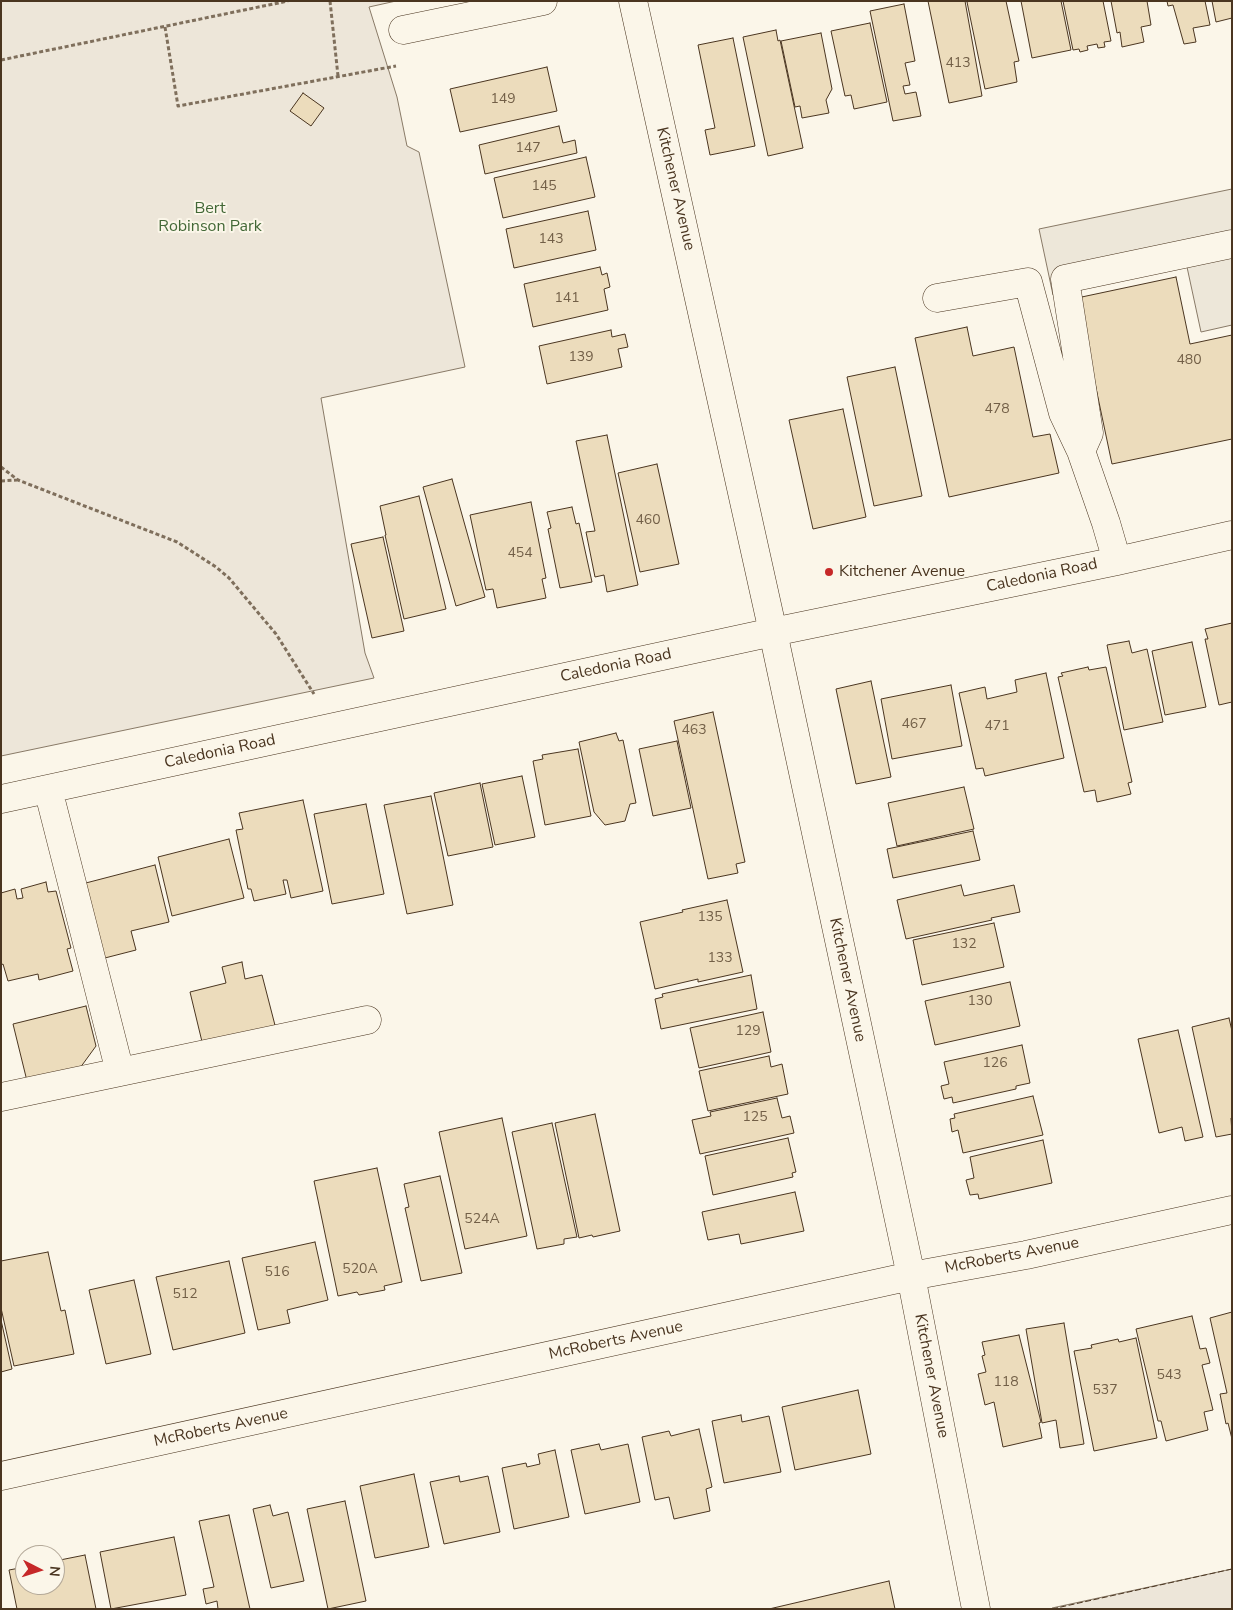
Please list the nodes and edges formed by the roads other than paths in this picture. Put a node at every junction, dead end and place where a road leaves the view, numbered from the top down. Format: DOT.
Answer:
graph roads {
  1 [pos="543,1"];
  2 [pos="633,1"];
  3 [pos="403,30"];
  4 [pos="1232,244"];
  5 [pos="937,298"];
  6 [pos="1081,451"];
  7 [pos="1232,535"];
  8 [pos="1117,561"];
  9 [pos="773,632"];
  10 [pos="48,789"];
  11 [pos="1,799"];
  12 [pos="367,1020"];
  13 [pos="120,1072"];
  14 [pos="1,1097"];
  15 [pos="1232,1210"];
  16 [pos="911,1276"];
  17 [pos="1,1476"];
  18 [pos="976,1609"];
  1 -- 3 [label="street"];
  2 -- 9 [label="street, Kitchener Avenue"];
  4 -- 6 [label="street"];
  5 -- 6 [label="street"];
  6 -- 8 [label="street"];
  7 -- 8 [label="street, Caledonia Road"];
  8 -- 9 [label="street, Caledonia Road"];
  9 -- 10 [label="street, Caledonia Road"];
  9 -- 16 [label="street, Kitchener Avenue"];
  10 -- 11 [label="street, Caledonia Road"];
  10 -- 13 [label="street"];
  12 -- 13 [label="street"];
  13 -- 14 [label="street"];
  15 -- 16 [label="street, McRoberts Avenue"];
  16 -- 17 [label="street, McRoberts Avenue"];
  16 -- 18 [label="street, Kitchener Avenue"];
}
